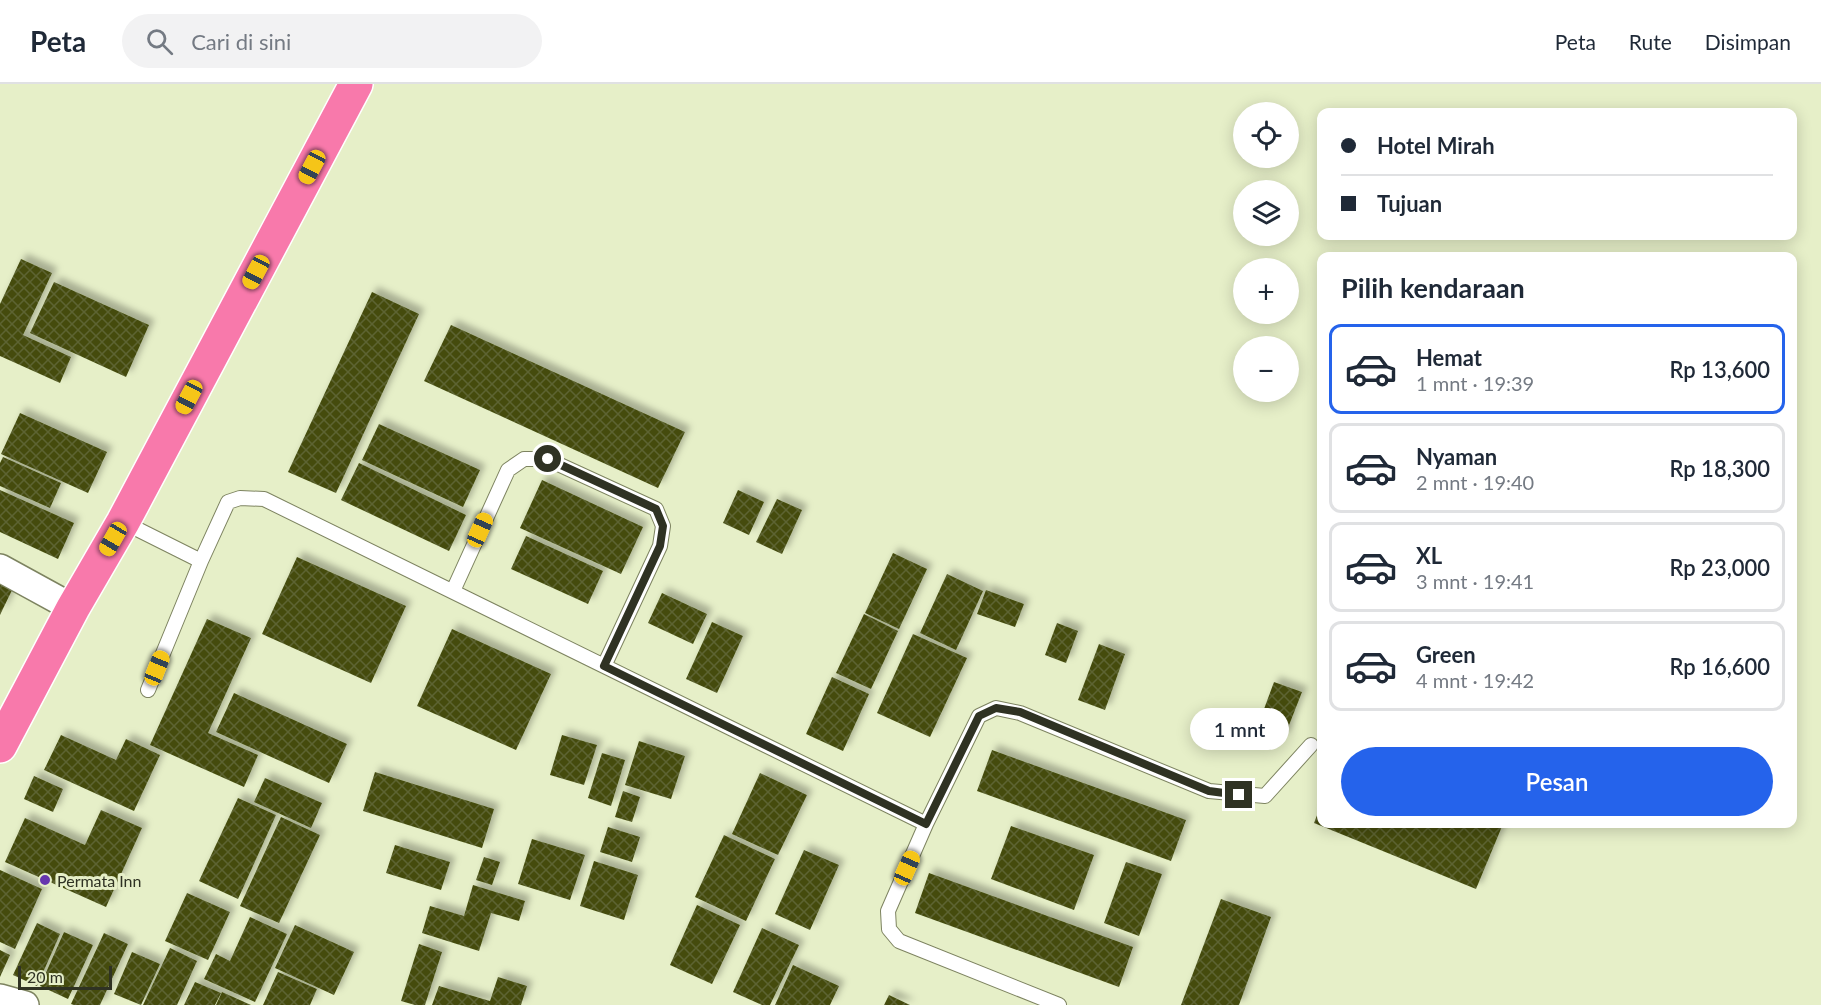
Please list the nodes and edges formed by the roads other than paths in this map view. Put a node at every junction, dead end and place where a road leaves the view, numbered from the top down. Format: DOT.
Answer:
graph roads {
  1 [pos="356,84"];
  2 [pos="123,522"];
  3 [pos="201,561"];
  4 [pos="0,568"];
  5 [pos="453,591"];
  6 [pos="73,608"];
  7 [pos="604,666"];
  8 [pos="148,690"];
  9 [pos="1311,745"];
  10 [pos="0,746"];
  11 [pos="926,824"];
  12 [pos="0,998"];
  13 [pos="25,1005"];
  14 [pos="1059,1005"];
  1 -- 2 [label="highway"];
  2 -- 3 [label="lane"];
  2 -- 6 [label="highway"];
  3 -- 5 [label="lane"];
  3 -- 8 [label="lane"];
  4 -- 6 [label="street"];
  5 -- 7 [label="lane"];
  5 -- 7 [label="lane"];
  6 -- 10 [label="highway"];
  7 -- 11 [label="lane"];
  9 -- 11 [label="lane"];
  11 -- 14 [label="lane"];
  12 -- 13 [label="street"];
}
